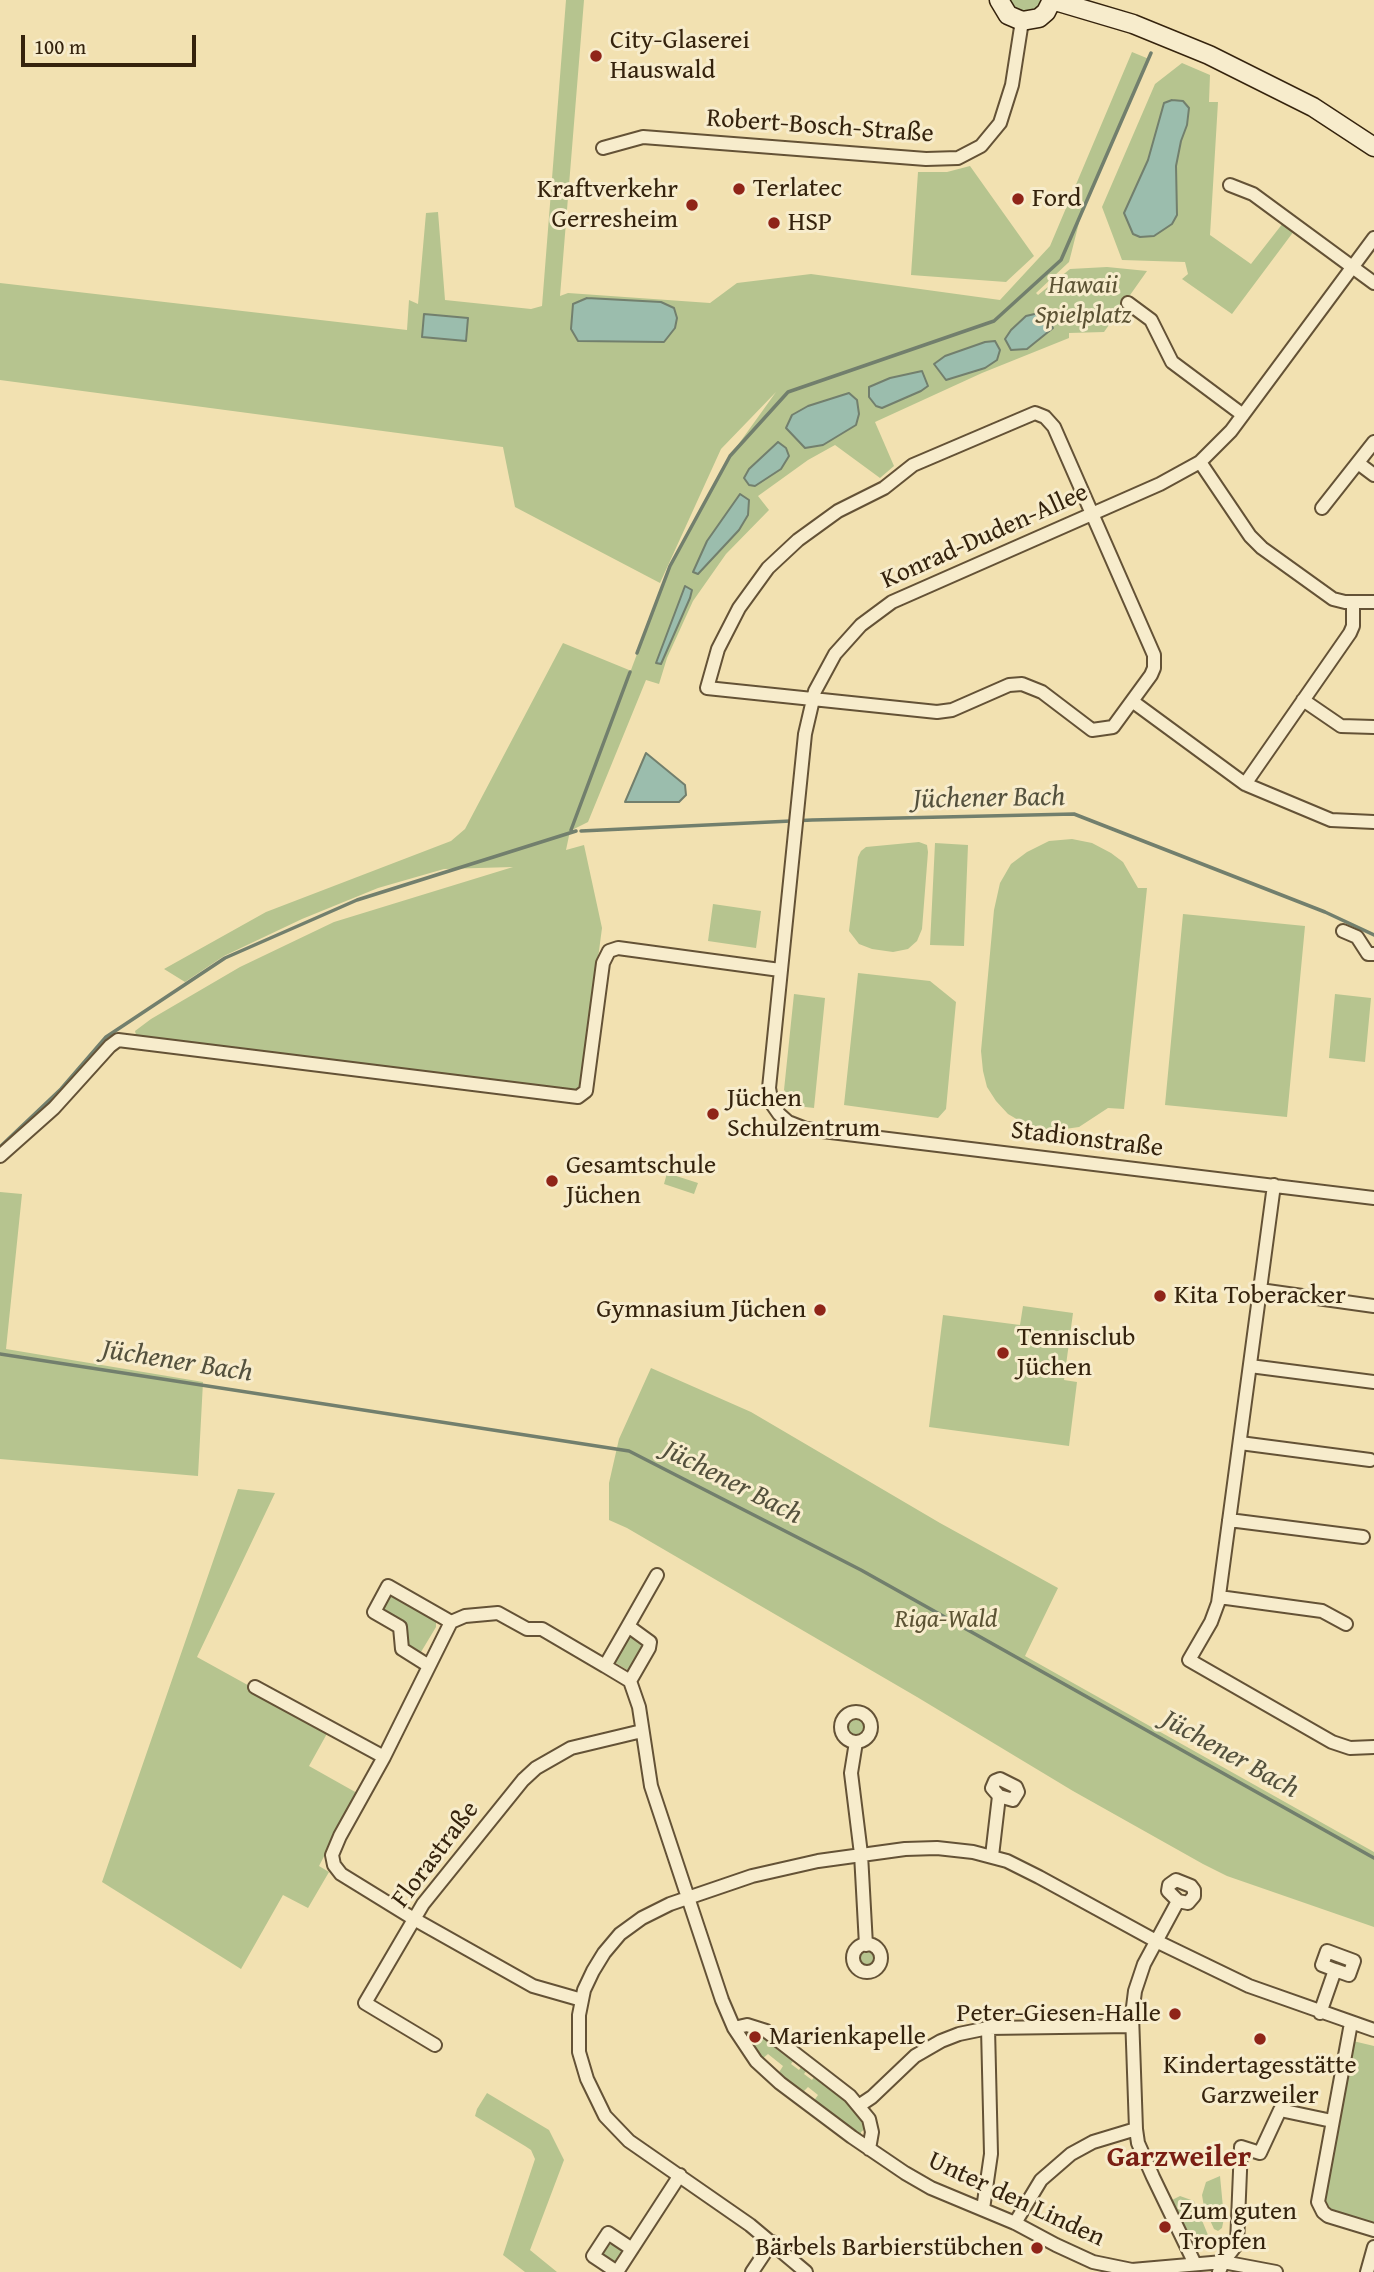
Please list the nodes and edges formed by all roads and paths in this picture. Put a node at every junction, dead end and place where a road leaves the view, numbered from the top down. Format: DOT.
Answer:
graph roads {
  1 [pos="999,0"];
  2 [pos="1052,0"];
  3 [pos="1022,21"];
  4 [pos="1374,146"];
  5 [pos="603,148"];
  6 [pos="1230,186"];
  7 [pos="1374,238"];
  8 [pos="1353,267"];
  9 [pos="1374,283"];
  10 [pos="1128,303"];
  11 [pos="1243,415"];
  12 [pos="1374,442"];
  13 [pos="1200,463"];
  14 [pos="1358,463"];
  15 [pos="1374,475"];
  16 [pos="1322,508"];
  17 [pos="1092,514"];
  18 [pos="1374,602"];
  19 [pos="1353,603"];
  20 [pos="813,698"];
  21 [pos="1303,700"];
  22 [pos="1132,701"];
  23 [pos="1374,727"];
  24 [pos="1245,784"];
  25 [pos="1374,822"];
  26 [pos="1343,931"];
  27 [pos="1374,954"];
  28 [pos="780,970"];
  29 [pos="795,1126"];
  30 [pos="0,1156"];
  31 [pos="1274,1185"];
  32 [pos="1374,1198"];
  33 [pos="1260,1290"];
  34 [pos="1374,1306"];
  35 [pos="1250,1366"];
  36 [pos="1374,1382"];
  37 [pos="1240,1443"];
  38 [pos="1370,1460"];
  39 [pos="1229,1520"];
  40 [pos="1363,1537"];
  41 [pos="657,1575"];
  42 [pos="1219,1597"];
  43 [pos="451,1622"];
  44 [pos="1346,1625"];
  45 [pos="628,1626"];
  46 [pos="429,1666"];
  47 [pos="606,1666"];
  48 [pos="631,1681"];
  49 [pos="256,1687"];
  50 [pos="642,1731"];
  51 [pos="856,1742"];
  52 [pos="1374,1747"];
  53 [pos="384,1758"];
  54 [pos="999,1796"];
  55 [pos="861,1854"];
  56 [pos="992,1856"];
  57 [pos="688,1897"];
  58 [pos="1178,1902"];
  59 [pos="414,1919"];
  60 [pos="1156,1941"];
  61 [pos="866,1944"];
  62 [pos="1335,1970"];
  63 [pos="582,2000"];
  64 [pos="1320,2013"];
  65 [pos="1351,2023"];
  66 [pos="1132,2026"];
  67 [pos="734,2028"];
  68 [pos="988,2028"];
  69 [pos="1374,2030"];
  70 [pos="435,2045"];
  71 [pos="860,2105"];
  72 [pos="1332,2121"];
  73 [pos="1136,2129"];
  74 [pos="869,2149"];
  75 [pos="680,2175"];
  76 [pos="983,2209"];
  77 [pos="1015,2222"];
  78 [pos="1374,2230"];
  79 [pos="772,2242"];
  80 [pos="1374,2247"];
  81 [pos="632,2249"];
  82 [pos="1195,2264"];
  83 [pos="1221,2267"];
  84 [pos="1122,2271"];
  85 [pos="752,2272"];
  86 [pos="806,2272"];
  87 [pos="1276,2272"];
  88 [pos="1367,2272"];
  1 -- 3 [label="main road"];
  2 -- 3 [label="main road"];
  2 -- 4 [label="main road"];
  3 -- 5 [label="street, Robert-Bosch-Straße"];
  6 -- 8 [label="street"];
  7 -- 8 [label="street, Konrad-Duden-Allee"];
  8 -- 9 [label="street"];
  8 -- 11 [label="street, Konrad-Duden-Allee"];
  10 -- 11 [label="street"];
  11 -- 13 [label="street, Konrad-Duden-Allee"];
  12 -- 14 [label="street"];
  13 -- 17 [label="street, Konrad-Duden-Allee"];
  13 -- 19 [label="street"];
  14 -- 15 [label="street"];
  14 -- 16 [label="street"];
  17 -- 20 [label="street, Konrad-Duden-Allee"];
  17 -- 20 [label="street"];
  17 -- 22 [label="street"];
  18 -- 19 [label="street"];
  19 -- 21 [label="street"];
  20 -- 22 [label="street"];
  20 -- 28 [label="street, Konrad-Duden-Allee"];
  21 -- 23 [label="street"];
  21 -- 24 [label="street"];
  22 -- 24 [label="street"];
  24 -- 25 [label="street"];
  26 -- 27 [label="street"];
  28 -- 29 [label="street, Konrad-Duden-Allee"];
  28 -- 30 [label="street"];
  29 -- 31 [label="street, Stadionstraße"];
  31 -- 32 [label="street, Stadionstraße"];
  31 -- 33 [label="street"];
  33 -- 34 [label="street"];
  33 -- 35 [label="street"];
  35 -- 36 [label="street"];
  35 -- 37 [label="street"];
  37 -- 38 [label="street"];
  37 -- 39 [label="street"];
  39 -- 40 [label="street"];
  39 -- 42 [label="street"];
  41 -- 45 [label="street"];
  42 -- 44 [label="street"];
  42 -- 52 [label="street"];
  43 -- 46 [label="street"];
  43 -- 46 [label="street"];
  43 -- 47 [label="street"];
  45 -- 47 [label="street"];
  45 -- 48 [label="street"];
  46 -- 53 [label="street"];
  47 -- 48 [label="street"];
  48 -- 50 [label="street, Unter den Linden"];
  49 -- 53 [label="street"];
  50 -- 57 [label="street, Unter den Linden"];
  50 -- 59 [label="street, Florastraße"];
  51 -- 55 [label="street"];
  53 -- 59 [label="street"];
  54 -- 56 [label="street"];
  55 -- 56 [label="street"];
  55 -- 57 [label="street"];
  55 -- 61 [label="street"];
  56 -- 60 [label="street"];
  57 -- 63 [label="street"];
  57 -- 67 [label="street, Unter den Linden"];
  58 -- 60 [label="street"];
  59 -- 63 [label="street"];
  59 -- 70 [label="street, Florastraße"];
  60 -- 64 [label="street"];
  60 -- 66 [label="street"];
  62 -- 64 [label="street"];
  63 -- 75 [label="street"];
  64 -- 65 [label="street"];
  65 -- 69 [label="street"];
  65 -- 72 [label="street"];
  66 -- 68 [label="street"];
  66 -- 73 [label="street"];
  67 -- 71 [label="street"];
  67 -- 74 [label="street, Unter den Linden"];
  68 -- 71 [label="street"];
  68 -- 76 [label="street"];
  71 -- 74 [label="street"];
  72 -- 78 [label="street"];
  72 -- 83 [label="street"];
  73 -- 77 [label="street"];
  73 -- 82 [label="street"];
  74 -- 76 [label="street, Unter den Linden"];
  75 -- 79 [label="street"];
  75 -- 81 [label="street"];
  76 -- 77 [label="street, Unter den Linden"];
  77 -- 84 [label="street, Unter den Linden"];
  79 -- 85 [label="street"];
  79 -- 86 [label="street"];
  80 -- 88 [label="street"];
  82 -- 83 [label="street, Unter den Linden"];
  82 -- 84 [label="street, Unter den Linden"];
  83 -- 87 [label="street, Unter den Linden"];
}
